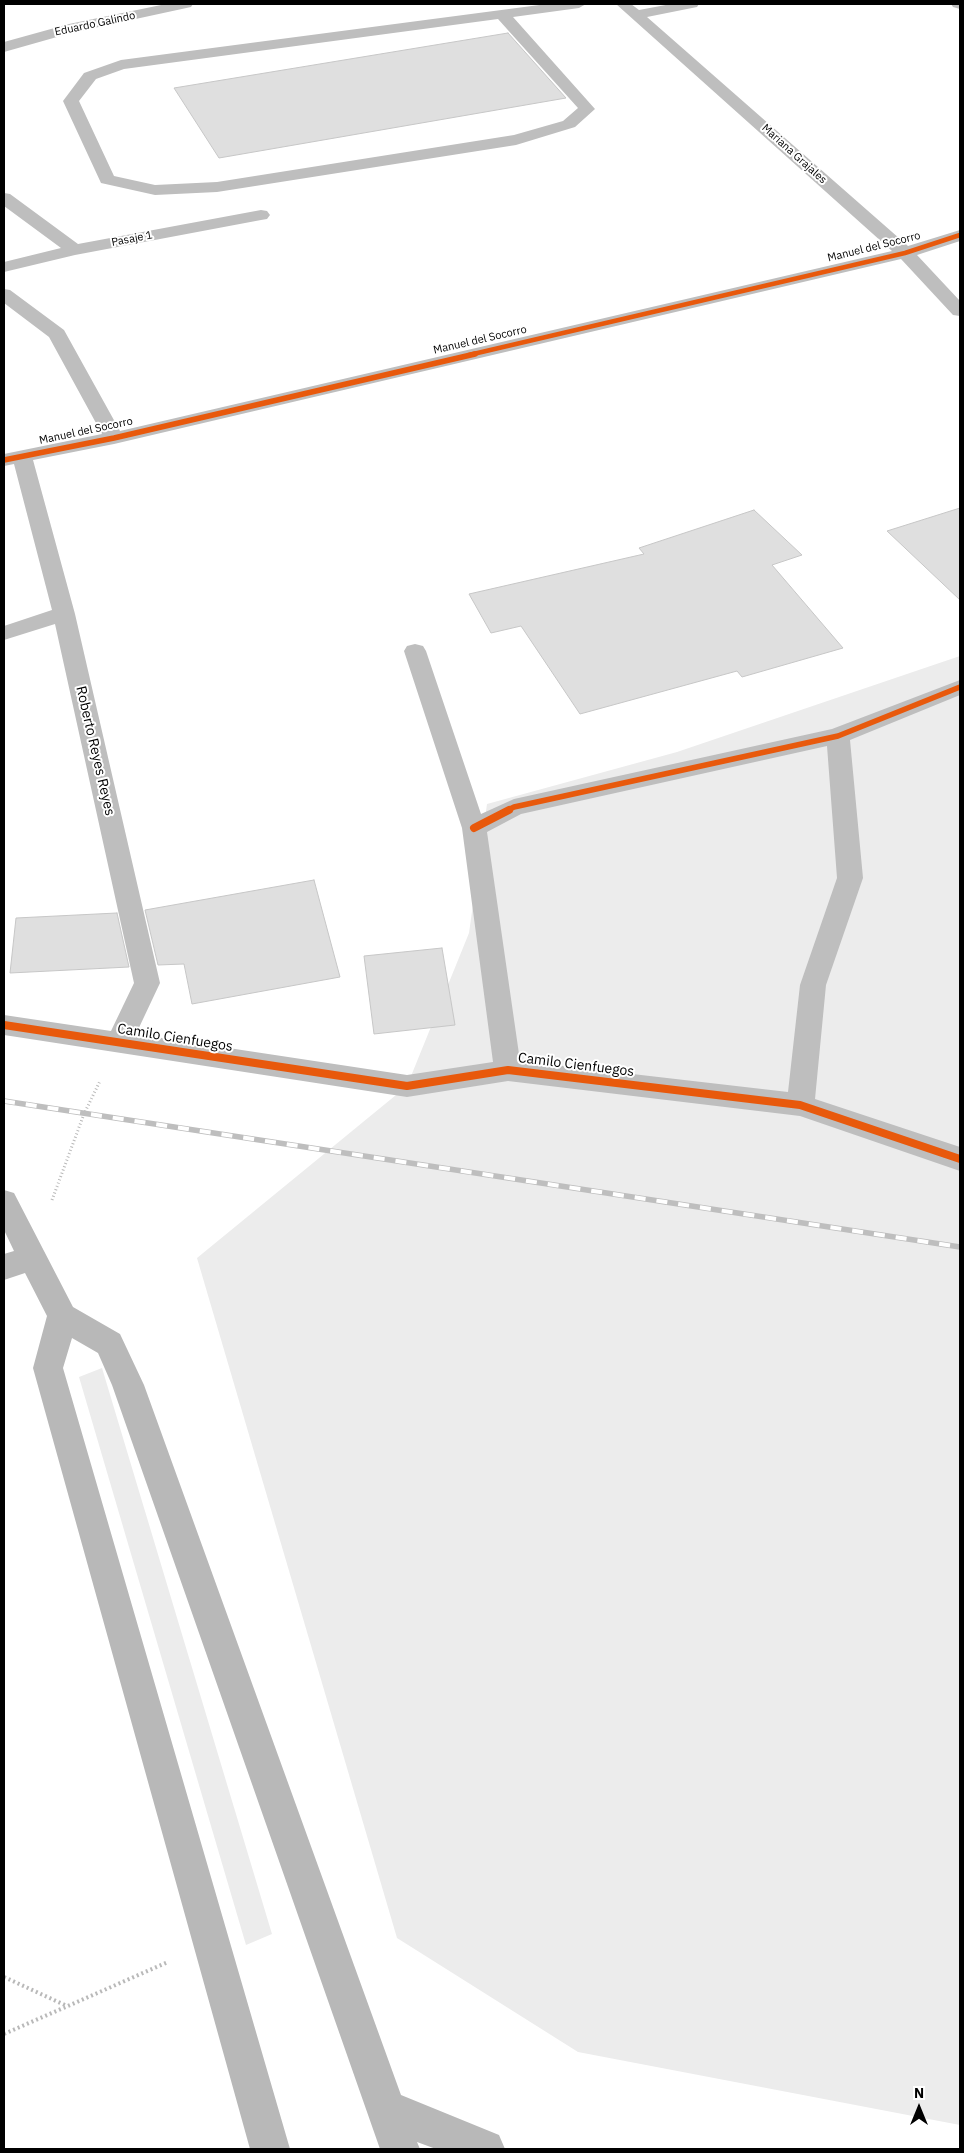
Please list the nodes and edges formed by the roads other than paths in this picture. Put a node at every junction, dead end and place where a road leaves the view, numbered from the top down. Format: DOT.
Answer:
graph roads {
  1 [pos="186,4"];
  2 [pos="579,4"];
  3 [pos="623,4"];
  4 [pos="692,4"];
  5 [pos="502,14"];
  6 [pos="637,15"];
  7 [pos="4,47"];
  8 [pos="4,198"];
  9 [pos="261,215"];
  10 [pos="960,235"];
  11 [pos="76,250"];
  12 [pos="904,252"];
  13 [pos="4,268"];
  14 [pos="4,294"];
  15 [pos="960,310"];
  16 [pos="114,438"];
  17 [pos="13,458"];
  18 [pos="64,614"];
  19 [pos="4,632"];
  20 [pos="415,652"];
  21 [pos="960,687"];
  22 [pos="838,736"];
  23 [pos="474,828"];
  24 [pos="4,1025"];
  25 [pos="119,1042"];
  26 [pos="508,1070"];
  27 [pos="800,1105"];
  28 [pos="960,1159"];
  29 [pos="4,1202"];
  30 [pos="17,1262"];
  31 [pos="62,1316"];
  32 [pos="386,2109"];
  33 [pos="270,2149"];
  34 [pos="400,2149"];
  35 [pos="485,2149"];
  1 -- 7 [label="street, Eduardo Galindo"];
  2 -- 5 [label="street"];
  3 -- 6 [label="street, Mariana Grajales"];
  4 -- 6 [label="street"];
  5 -- 5 [label="street"];
  6 -- 12 [label="street, Mariana Grajales"];
  8 -- 11 [label="street"];
  9 -- 11 [label="street, Pasaje 1"];
  10 -- 12 [label="street, Manuel del Socorro"];
  11 -- 13 [label="street, Pasaje 1"];
  12 -- 15 [label="street, Mariana Grajales"];
  12 -- 16 [label="street, Manuel del Socorro"];
  14 -- 16 [label="street"];
  16 -- 17 [label="street, Manuel del Socorro"];
  17 -- 18 [label="street, Roberto Reyes Reyes"];
  18 -- 19 [label="street"];
  18 -- 25 [label="street, Roberto Reyes Reyes"];
  20 -- 23 [label="street"];
  21 -- 22 [label="street"];
  22 -- 23 [label="street"];
  22 -- 27 [label="street"];
  23 -- 26 [label="street"];
  24 -- 25 [label="street, Camilo Cienfuegos"];
  25 -- 26 [label="street, Camilo Cienfuegos"];
  26 -- 27 [label="street, Camilo Cienfuegos"];
  27 -- 28 [label="street, Camilo Cienfuegos"];
  29 -- 30 [label="main road"];
  30 -- 31 [label="main road"];
  31 -- 32 [label="main road"];
  31 -- 33 [label="main road"];
  32 -- 34 [label="main road"];
  32 -- 35 [label="main road"];
}
